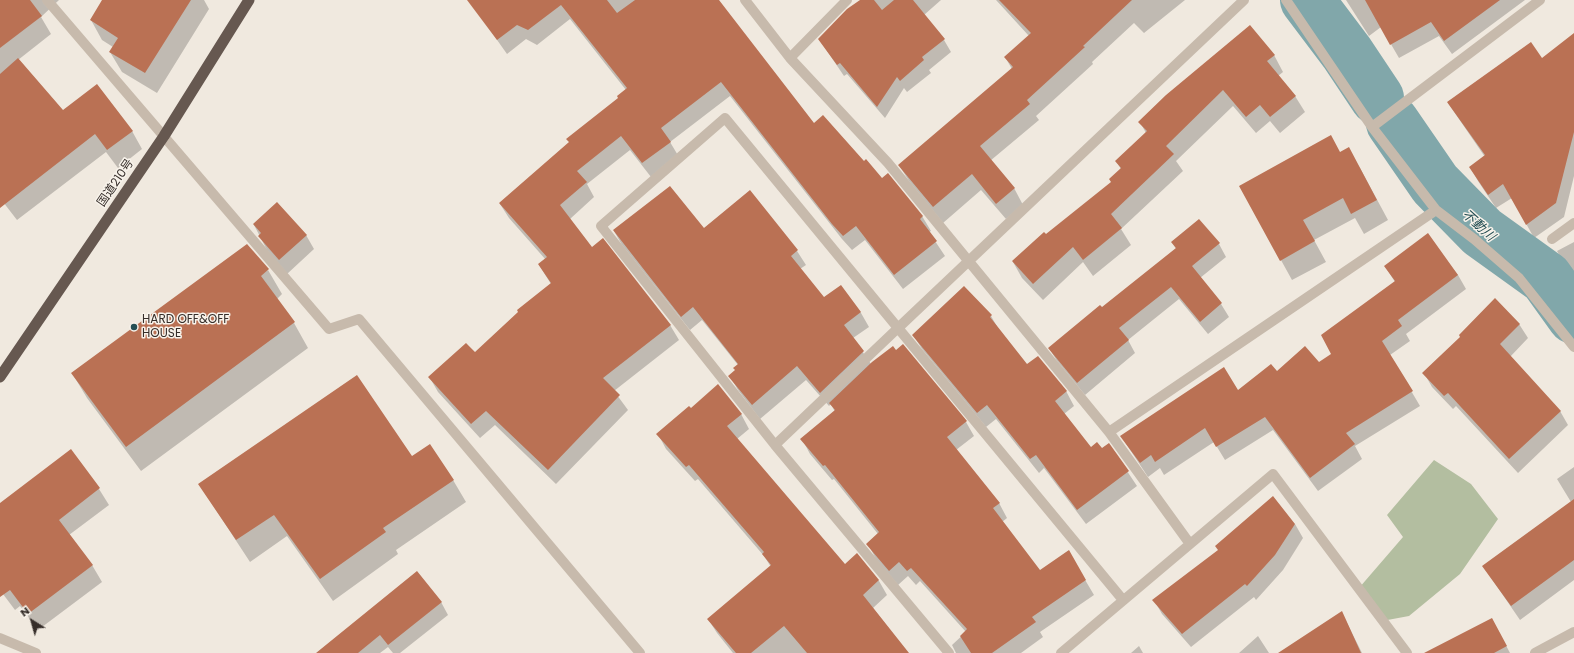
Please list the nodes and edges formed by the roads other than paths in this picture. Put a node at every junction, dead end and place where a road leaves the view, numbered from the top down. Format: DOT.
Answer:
graph roads {
  1 [pos="48,0"];
  2 [pos="249,0"];
  3 [pos="745,0"];
  4 [pos="847,0"];
  5 [pos="1244,0"];
  6 [pos="1286,0"];
  7 [pos="1540,0"];
  8 [pos="790,58"];
  9 [pos="1372,127"];
  10 [pos="164,136"];
  11 [pos="1436,210"];
  12 [pos="1574,224"];
  13 [pos="1552,239"];
  14 [pos="969,261"];
  15 [pos="898,328"];
  16 [pos="1574,347"];
  17 [pos="0,377"];
  18 [pos="1109,432"];
  19 [pos="775,445"];
  20 [pos="1190,544"];
  21 [pos="1123,600"];
  22 [pos="1574,632"];
  23 [pos="0,638"];
  24 [pos="36,653"];
  25 [pos="640,653"];
  26 [pos="948,653"];
  27 [pos="1060,653"];
  28 [pos="1407,653"];
  29 [pos="1535,653"];
  1 -- 10 [label="street"];
  2 -- 10 [label="highway, 国道210号"];
  3 -- 8 [label="street"];
  4 -- 8 [label="street"];
  5 -- 14 [label="street"];
  6 -- 9 [label="street"];
  7 -- 9 [label="street"];
  8 -- 14 [label="street"];
  9 -- 11 [label="street"];
  10 -- 17 [label="highway, 国道210号"];
  10 -- 25 [label="street"];
  11 -- 16 [label="street"];
  11 -- 18 [label="street"];
  12 -- 13 [label="street"];
  14 -- 15 [label="street"];
  14 -- 18 [label="street"];
  15 -- 19 [label="street"];
  15 -- 19 [label="street"];
  15 -- 21 [label="street"];
  18 -- 20 [label="street"];
  19 -- 26 [label="street"];
  20 -- 21 [label="street"];
  20 -- 28 [label="street"];
  21 -- 27 [label="street"];
  22 -- 29 [label="street"];
  23 -- 24 [label="street"];
}
